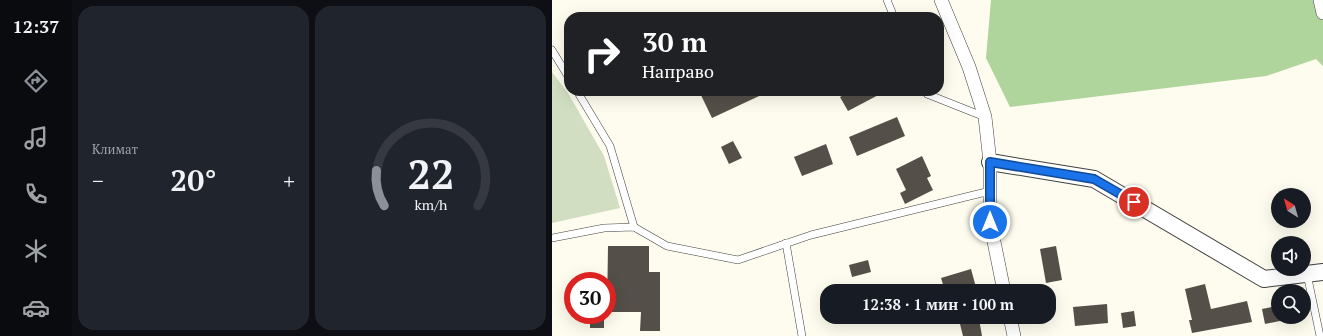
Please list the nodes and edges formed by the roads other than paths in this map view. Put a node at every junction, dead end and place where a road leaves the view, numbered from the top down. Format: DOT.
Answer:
graph roads {
  1 [pos="887,0"];
  2 [pos="941,0"];
  3 [pos="1320,0"];
  4 [pos="892,12"];
  5 [pos="1323,13"];
  6 [pos="552,50"];
  7 [pos="564,70"];
  8 [pos="580,96"];
  9 [pos="932,96"];
  10 [pos="984,117"];
  11 [pos="990,162"];
  12 [pos="990,191"];
  13 [pos="634,227"];
  14 [pos="552,238"];
  15 [pos="786,244"];
  16 [pos="1323,272"];
  17 [pos="1311,274"];
  18 [pos="1290,276"];
  19 [pos="1307,276"];
  20 [pos="1003,284"];
  21 [pos="1011,324"];
  22 [pos="802,336"];
  23 [pos="1014,336"];
  24 [pos="1320,336"];
  1 -- 4 [label="lane"];
  2 -- 10 [label="street"];
  3 -- 5 [label="street"];
  6 -- 7 [label="lane"];
  8 -- 13 [label="lane"];
  9 -- 10 [label="lane"];
  10 -- 11 [label="street"];
  11 -- 12 [label="street"];
  11 -- 18 [label="street"];
  12 -- 15 [label="lane"];
  12 -- 20 [label="street"];
  13 -- 14 [label="lane"];
  13 -- 15 [label="lane"];
  15 -- 22 [label="lane"];
  16 -- 17 [label="street"];
  19 -- 24 [label="lane"];
  21 -- 23 [label="street"];
}
